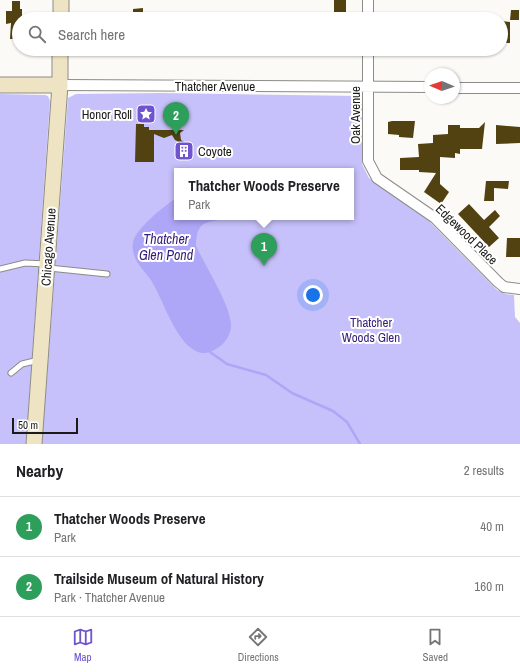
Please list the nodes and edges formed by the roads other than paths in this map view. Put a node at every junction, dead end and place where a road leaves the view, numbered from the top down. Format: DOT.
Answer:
graph roads {
  1 [pos="61,0"];
  2 [pos="368,0"];
  3 [pos="61,12"];
  4 [pos="368,12"];
  5 [pos="60,56"];
  6 [pos="368,56"];
  7 [pos="0,85"];
  8 [pos="60,85"];
  9 [pos="368,87"];
  10 [pos="424,87"];
  11 [pos="460,88"];
  12 [pos="520,88"];
  13 [pos="377,178"];
  14 [pos="47,266"];
  15 [pos="0,269"];
  16 [pos="107,274"];
  17 [pos="520,288"];
  18 [pos="40,360"];
  19 [pos="11,373"];
  20 [pos="34,444"];
  1 -- 3 [label="main road"];
  2 -- 4 [label="street"];
  5 -- 8 [label="main road, Chicago Avenue"];
  6 -- 9 [label="street, Oak Avenue"];
  7 -- 8 [label="main road, Thatcher Avenue"];
  8 -- 9 [label="street, Thatcher Avenue"];
  8 -- 14 [label="main road, Chicago Avenue"];
  9 -- 10 [label="street, Thatcher Avenue"];
  9 -- 13 [label="street, Oak Avenue"];
  11 -- 12 [label="street"];
  13 -- 17 [label="street, Edgewood Place"];
  14 -- 15 [label="lane"];
  14 -- 16 [label="lane"];
  14 -- 18 [label="main road, Chicago Avenue"];
  18 -- 19 [label="lane"];
  18 -- 20 [label="main road, Chicago Avenue"];
}
